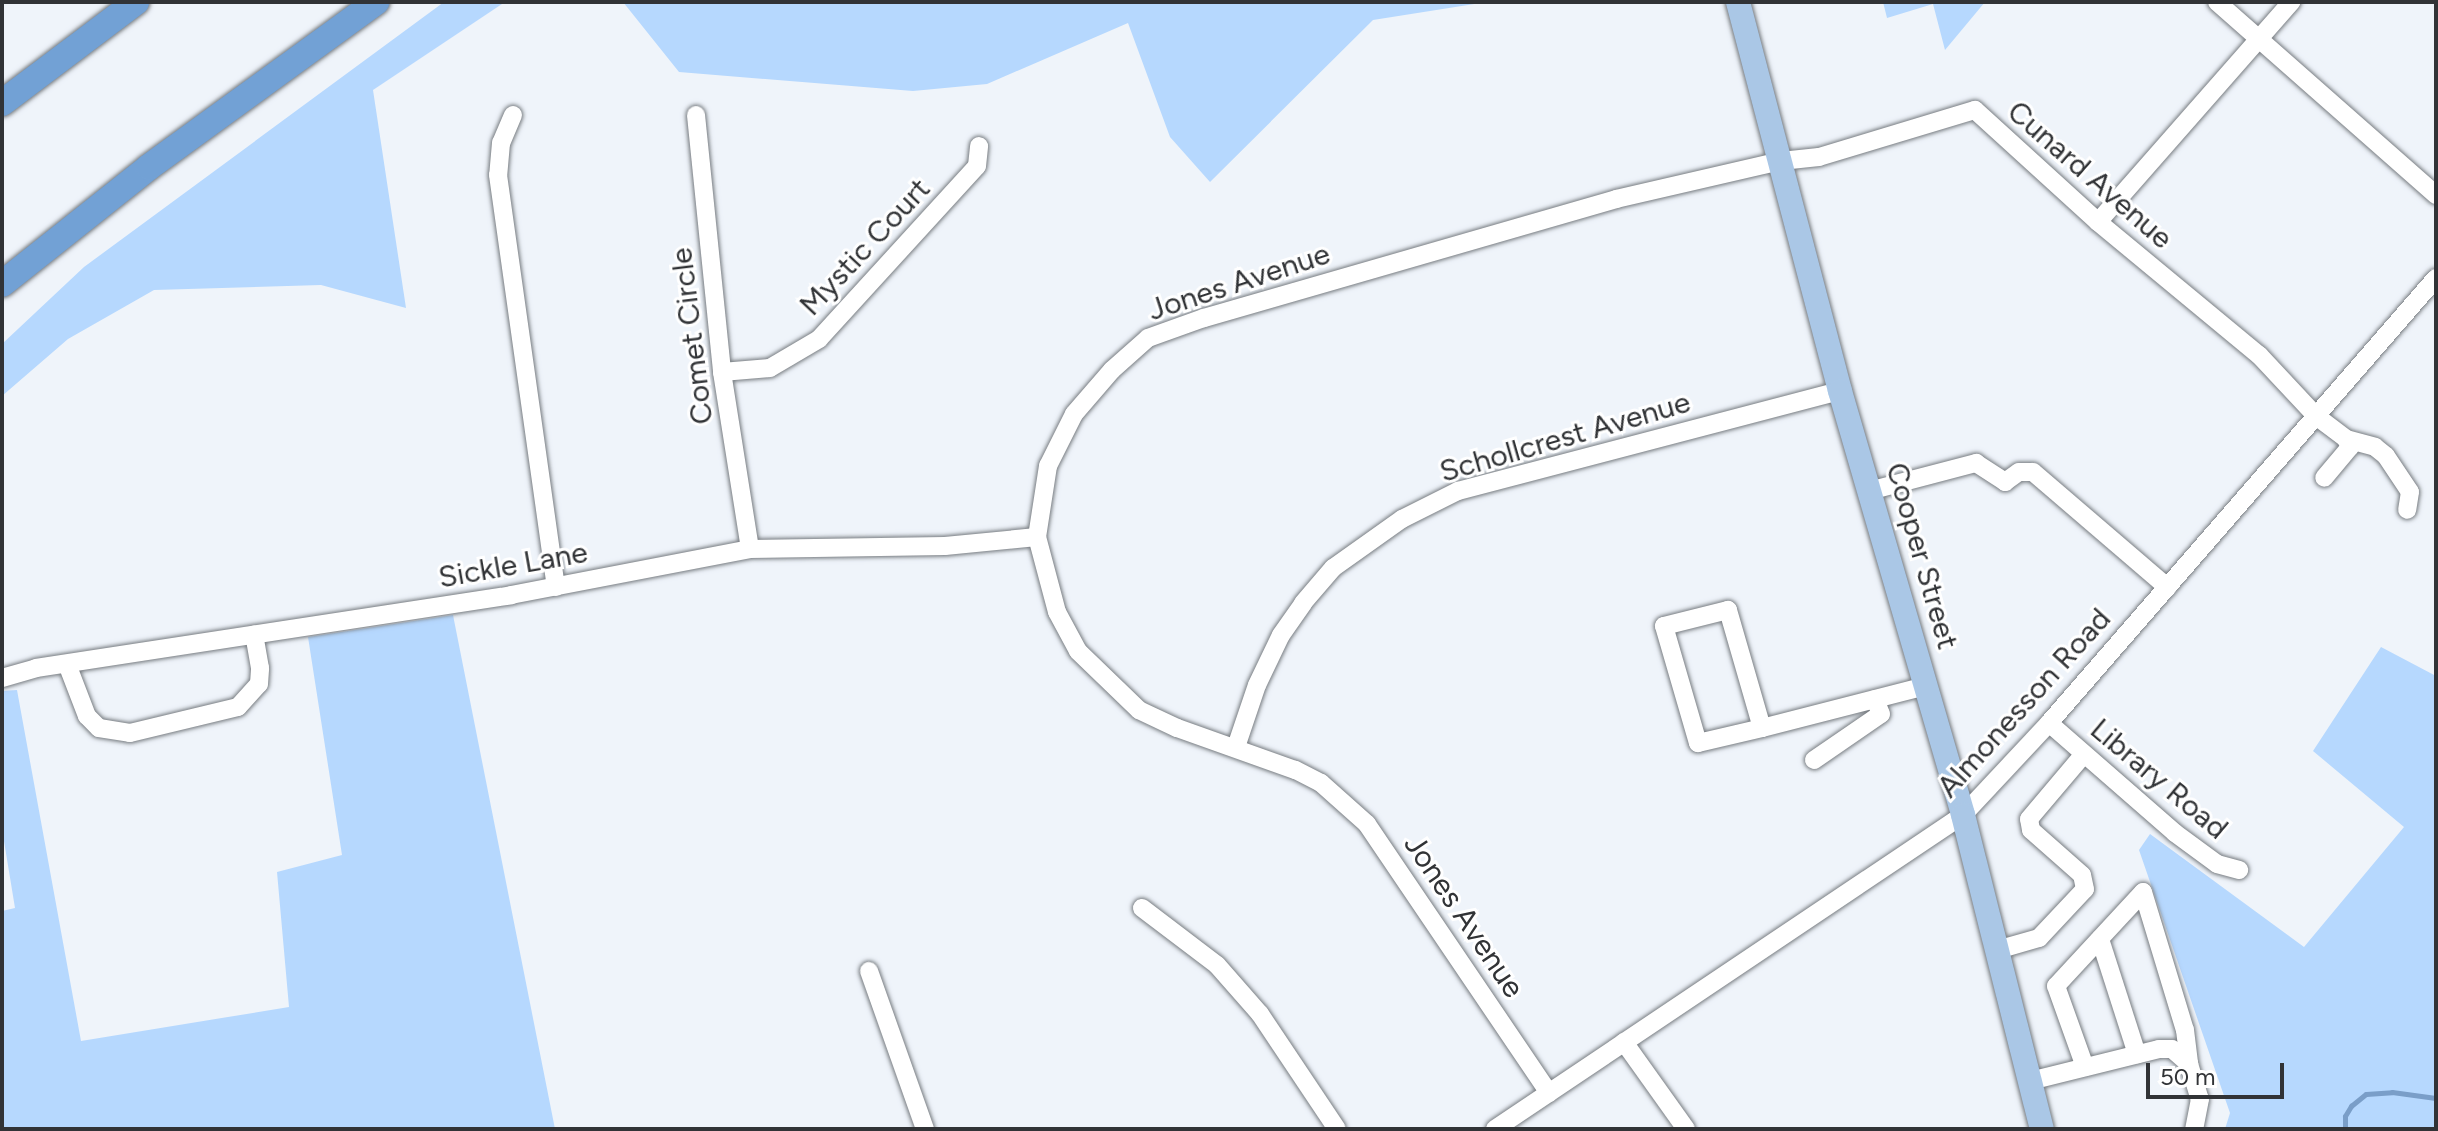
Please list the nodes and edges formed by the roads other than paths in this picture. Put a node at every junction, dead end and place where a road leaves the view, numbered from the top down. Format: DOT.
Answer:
graph roads {
  1 [pos="136,2"];
  2 [pos="376,2"];
  3 [pos="1738,2"];
  4 [pos="2217,2"];
  5 [pos="2291,2"];
  6 [pos="2259,39"];
  7 [pos="2,103"];
  8 [pos="513,115"];
  9 [pos="696,115"];
  10 [pos="979,146"];
  11 [pos="1781,161"];
  12 [pos="2436,195"];
  13 [pos="2098,222"];
  14 [pos="2436,278"];
  15 [pos="2,284"];
  16 [pos="722,372"];
  17 [pos="1840,391"];
  18 [pos="2316,416"];
  19 [pos="2346,439"];
  20 [pos="2324,478"];
  21 [pos="1869,491"];
  22 [pos="2407,510"];
  23 [pos="1037,537"];
  24 [pos="750,549"];
  25 [pos="556,587"];
  26 [pos="2167,587"];
  27 [pos="254,635"];
  28 [pos="67,664"];
  29 [pos="2,678"];
  30 [pos="1926,686"];
  31 [pos="1875,699"];
  32 [pos="2049,723"];
  33 [pos="1762,728"];
  34 [pos="1236,747"];
  35 [pos="2084,754"];
  36 [pos="1814,760"];
  37 [pos="1963,815"];
  38 [pos="2239,870"];
  39 [pos="1142,908"];
  40 [pos="2100,939"];
  41 [pos="1997,950"];
  42 [pos="869,971"];
  43 [pos="1624,1042"];
  44 [pos="2137,1054"];
  45 [pos="2189,1064"];
  46 [pos="2085,1067"];
  47 [pos="2030,1081"];
  48 [pos="1549,1093"];
  49 [pos="925,1129"];
  50 [pos="1337,1129"];
  51 [pos="1495,1129"];
  52 [pos="1686,1129"];
  53 [pos="2042,1129"];
  54 [pos="2194,1129"];
  1 -- 7 [label="highway"];
  2 -- 15 [label="highway"];
  3 -- 11 [label="main road, Cooper Street"];
  4 -- 6 [label="street"];
  5 -- 6 [label="street"];
  6 -- 12 [label="street"];
  6 -- 13 [label="street"];
  8 -- 25 [label="street"];
  9 -- 16 [label="street, Comet Circle"];
  10 -- 16 [label="street, Mystic Court"];
  11 -- 13 [label="street, Cunard Avenue"];
  11 -- 17 [label="main road, Cooper Street"];
  11 -- 23 [label="street, Jones Avenue"];
  13 -- 18 [label="street, Cunard Avenue"];
  14 -- 18 [label="street, Almonesson Road"];
  16 -- 24 [label="street, Comet Circle"];
  17 -- 21 [label="main road, Cooper Street"];
  17 -- 34 [label="street, Schollcrest Avenue"];
  18 -- 19 [label="street, Cunard Avenue"];
  18 -- 26 [label="street, Almonesson Road"];
  19 -- 20 [label="street"];
  19 -- 22 [label="street, Cunard Avenue"];
  21 -- 26 [label="street"];
  21 -- 30 [label="main road, Cooper Street"];
  23 -- 24 [label="street, Sickle Lane"];
  23 -- 34 [label="street, Jones Avenue"];
  24 -- 25 [label="street, Sickle Lane"];
  25 -- 27 [label="street, Sickle Lane"];
  26 -- 32 [label="street, Almonesson Road"];
  27 -- 28 [label="street, Sickle Lane"];
  27 -- 28 [label="street"];
  28 -- 29 [label="street, Sickle Lane"];
  30 -- 31 [label="street"];
  30 -- 37 [label="main road, Cooper Street"];
  31 -- 33 [label="street"];
  31 -- 36 [label="street"];
  32 -- 35 [label="street, Library Road"];
  32 -- 37 [label="street, Almonesson Road"];
  33 -- 33 [label="street"];
  34 -- 48 [label="street, Jones Avenue"];
  35 -- 38 [label="street, Library Road"];
  35 -- 41 [label="street"];
  37 -- 41 [label="main road, Cooper Street"];
  37 -- 43 [label="street, Almonesson Road"];
  39 -- 50 [label="street"];
  40 -- 44 [label="street"];
  40 -- 45 [label="street"];
  40 -- 46 [label="street"];
  41 -- 47 [label="main road, Cooper Street"];
  42 -- 49 [label="street"];
  43 -- 48 [label="street, Almonesson Road"];
  43 -- 52 [label="street"];
  44 -- 45 [label="street"];
  44 -- 46 [label="street"];
  45 -- 54 [label="street"];
  46 -- 47 [label="street"];
  47 -- 53 [label="main road, Cooper Street"];
  48 -- 51 [label="street, Almonesson Road"];
}
